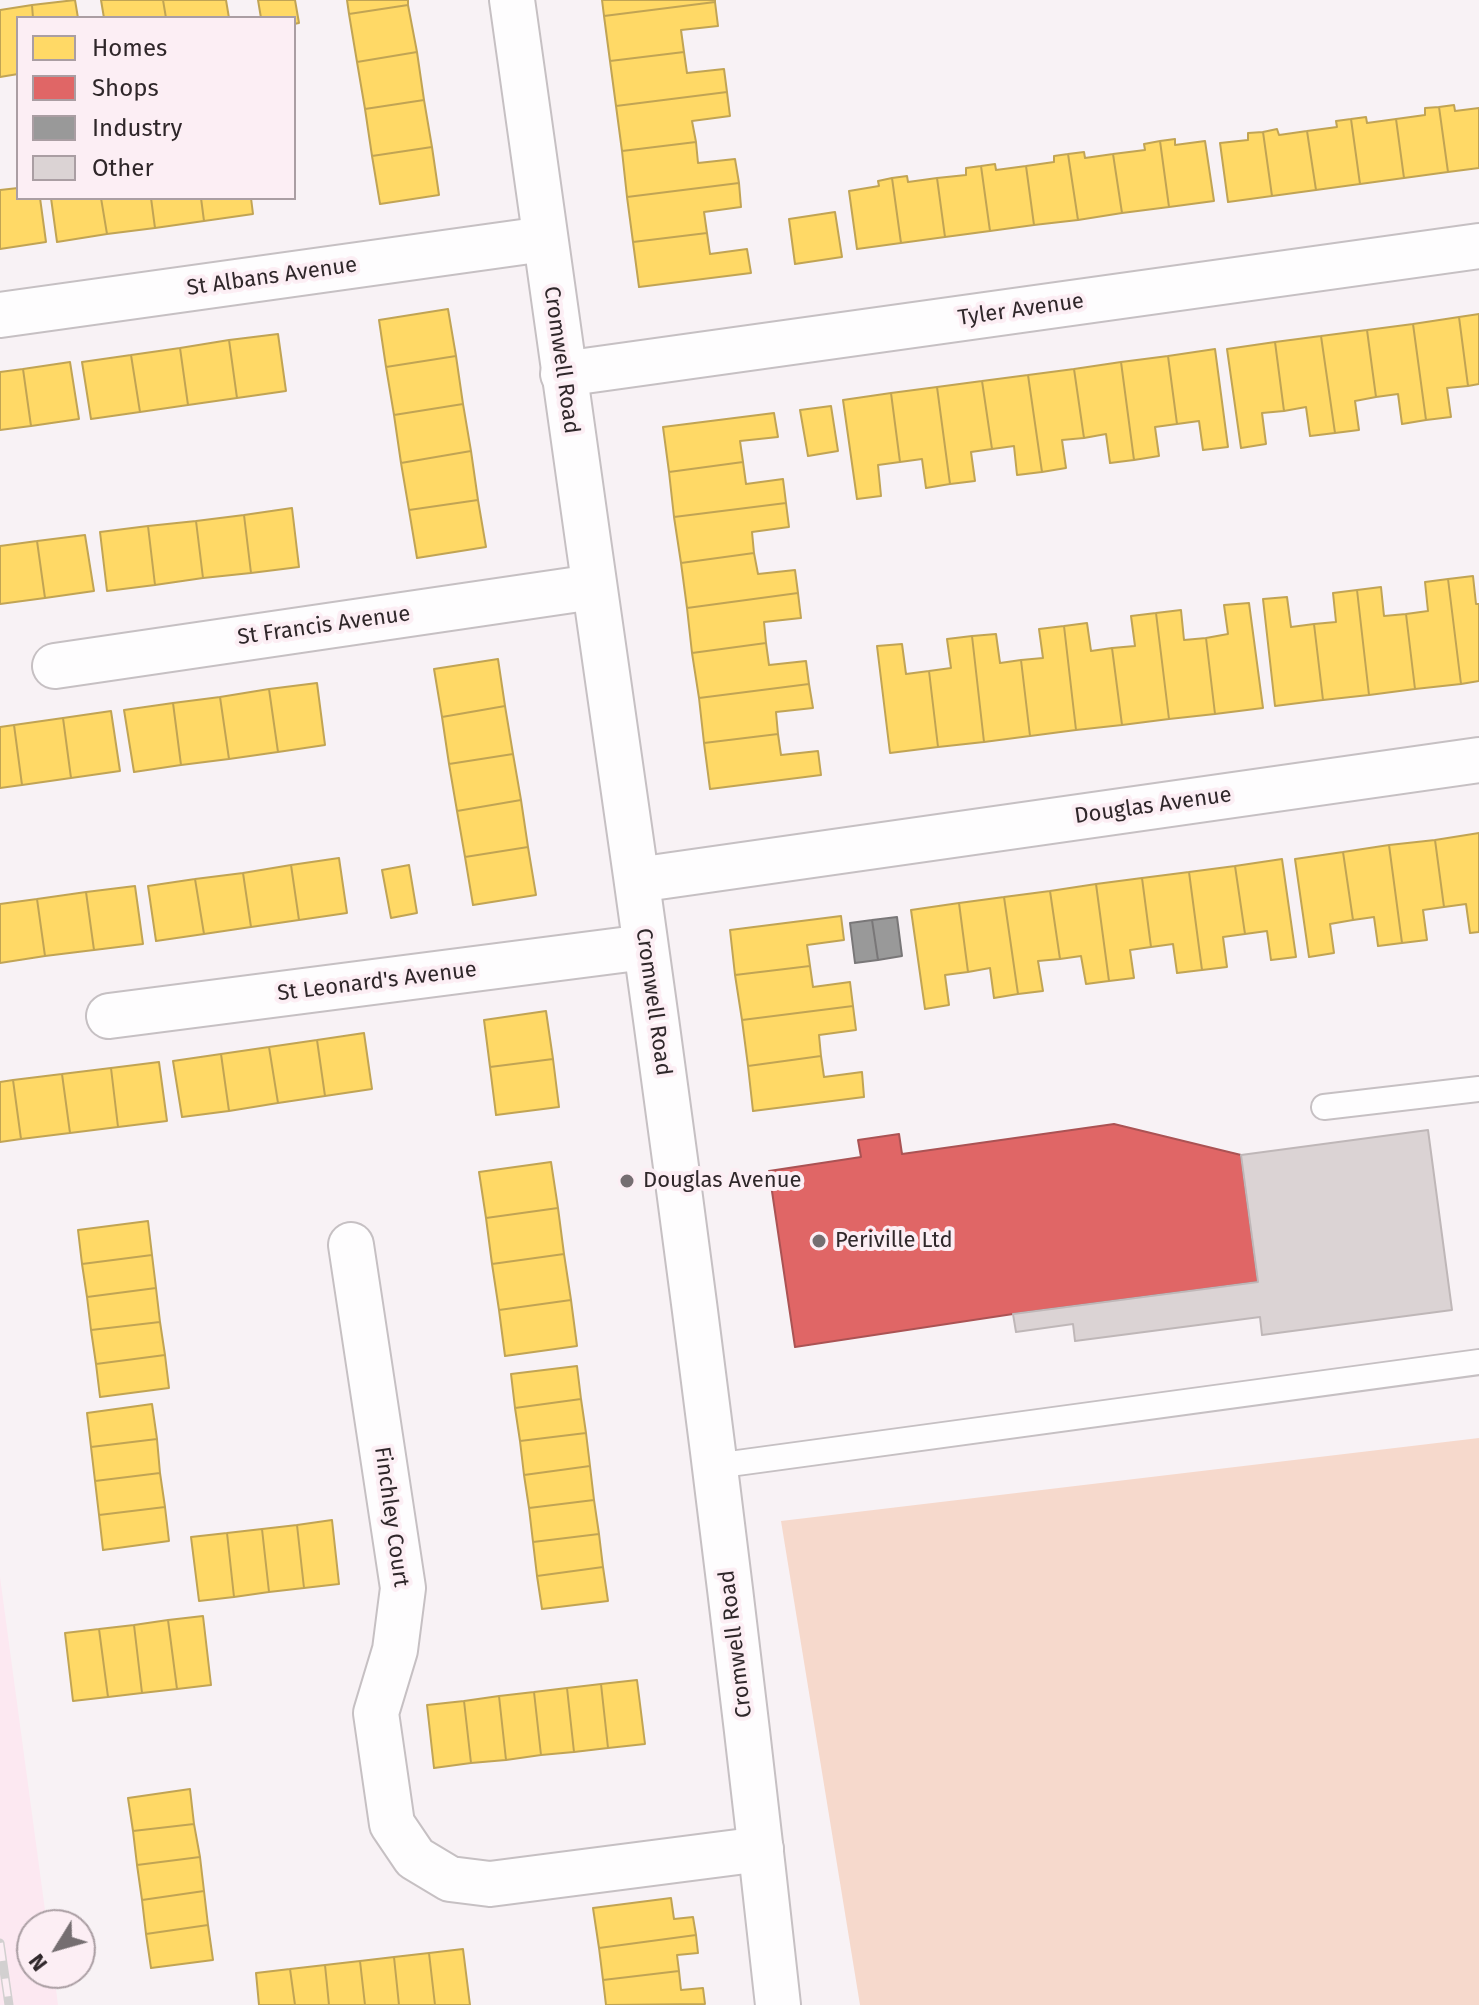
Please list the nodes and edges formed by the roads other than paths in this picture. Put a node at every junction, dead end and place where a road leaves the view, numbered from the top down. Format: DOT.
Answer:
graph roads {
  1 [pos="512,0"];
  2 [pos="544,239"];
  3 [pos="1479,246"];
  4 [pos="0,315"];
  5 [pos="563,374"];
  6 [pos="593,587"];
  7 [pos="55,666"];
  8 [pos="1479,760"];
  9 [pos="637,880"];
  10 [pos="645,947"];
  11 [pos="109,1016"];
  12 [pos="1479,1089"];
  13 [pos="1324,1107"];
  14 [pos="351,1245"];
  15 [pos="1479,1362"];
  16 [pos="715,1466"];
  17 [pos="761,1849"];
  18 [pos="778,2005"];
  1 -- 2 [label="street, Cromwell Road"];
  2 -- 4 [label="street, St Albans Avenue"];
  2 -- 5 [label="street, Cromwell Road"];
  3 -- 5 [label="street, Tyler Avenue"];
  5 -- 6 [label="street, Cromwell Road"];
  6 -- 7 [label="street, St Francis Avenue"];
  6 -- 9 [label="street, Cromwell Road"];
  8 -- 9 [label="street, Douglas Avenue"];
  9 -- 10 [label="street, Cromwell Road"];
  10 -- 11 [label="street, St Leonard's Avenue"];
  10 -- 16 [label="street, Cromwell Road"];
  12 -- 13 [label="lane"];
  14 -- 17 [label="street, Finchley Court"];
  15 -- 16 [label="lane"];
  16 -- 17 [label="street, Cromwell Road"];
  17 -- 18 [label="street, Cromwell Road"];
}
